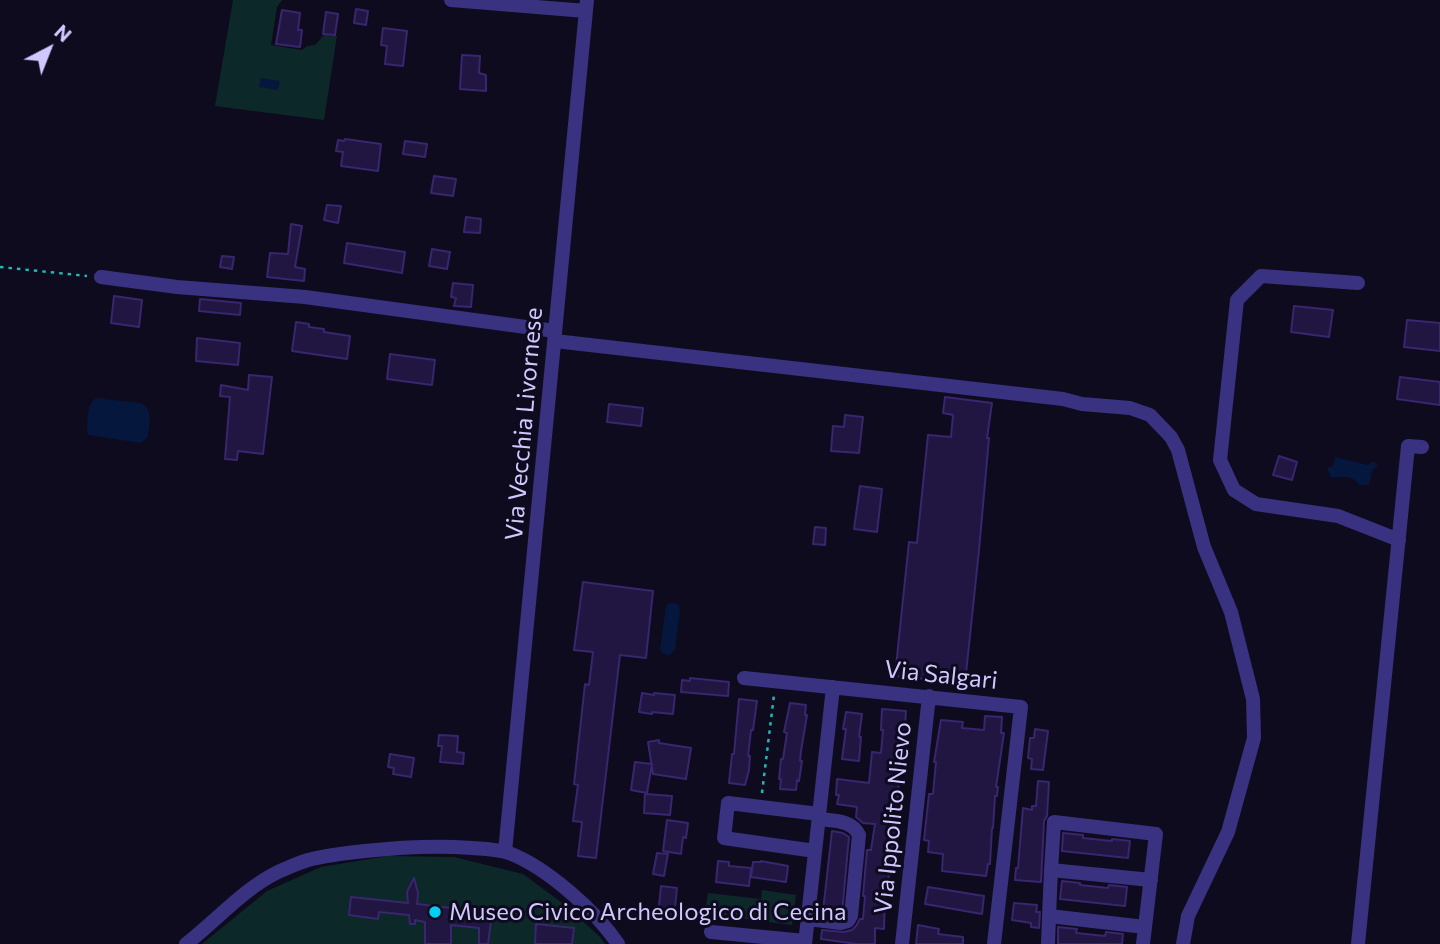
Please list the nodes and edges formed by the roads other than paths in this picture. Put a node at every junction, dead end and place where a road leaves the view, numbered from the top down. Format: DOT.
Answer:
graph roads {
  1 [pos="451,0"];
  2 [pos="586,6"];
  3 [pos="101,277"];
  4 [pos="1358,283"];
  5 [pos="555,336"];
  6 [pos="1422,447"];
  7 [pos="1399,540"];
  8 [pos="744,678"];
  9 [pos="833,687"];
  10 [pos="929,696"];
  11 [pos="819,817"];
  12 [pos="815,851"];
  13 [pos="505,852"];
  14 [pos="1051,870"];
  15 [pos="1151,880"];
  16 [pos="1049,916"];
  17 [pos="808,919"];
  18 [pos="1145,927"];
  19 [pos="711,932"];
  20 [pos="805,943"];
  21 [pos="186,944"];
  22 [pos="618,944"];
  23 [pos="902,944"];
  24 [pos="994,944"];
  25 [pos="1048,944"];
  26 [pos="1143,944"];
  27 [pos="1183,944"];
  28 [pos="1358,944"];
  1 -- 2 [label="street"];
  2 -- 5 [label="street, Via Vecchia Livornese"];
  3 -- 5 [label="street"];
  4 -- 7 [label="street"];
  5 -- 13 [label="street, Via Vecchia Livornese"];
  5 -- 27 [label="street"];
  6 -- 7 [label="street"];
  7 -- 28 [label="street"];
  8 -- 9 [label="street, Via Salgari"];
  9 -- 10 [label="street, Via Salgari"];
  9 -- 11 [label="street"];
  10 -- 23 [label="street, Via Ippolito Nievo"];
  10 -- 24 [label="street, Via Salgari"];
  11 -- 12 [label="street"];
  11 -- 12 [label="street"];
  11 -- 17 [label="street"];
  12 -- 17 [label="street"];
  13 -- 21 [label="street"];
  13 -- 22 [label="street"];
  14 -- 15 [label="street"];
  14 -- 15 [label="street"];
  14 -- 16 [label="street"];
  15 -- 18 [label="street"];
  16 -- 18 [label="street"];
  16 -- 25 [label="street"];
  17 -- 20 [label="street"];
  18 -- 26 [label="street"];
  19 -- 20 [label="street"];
}
